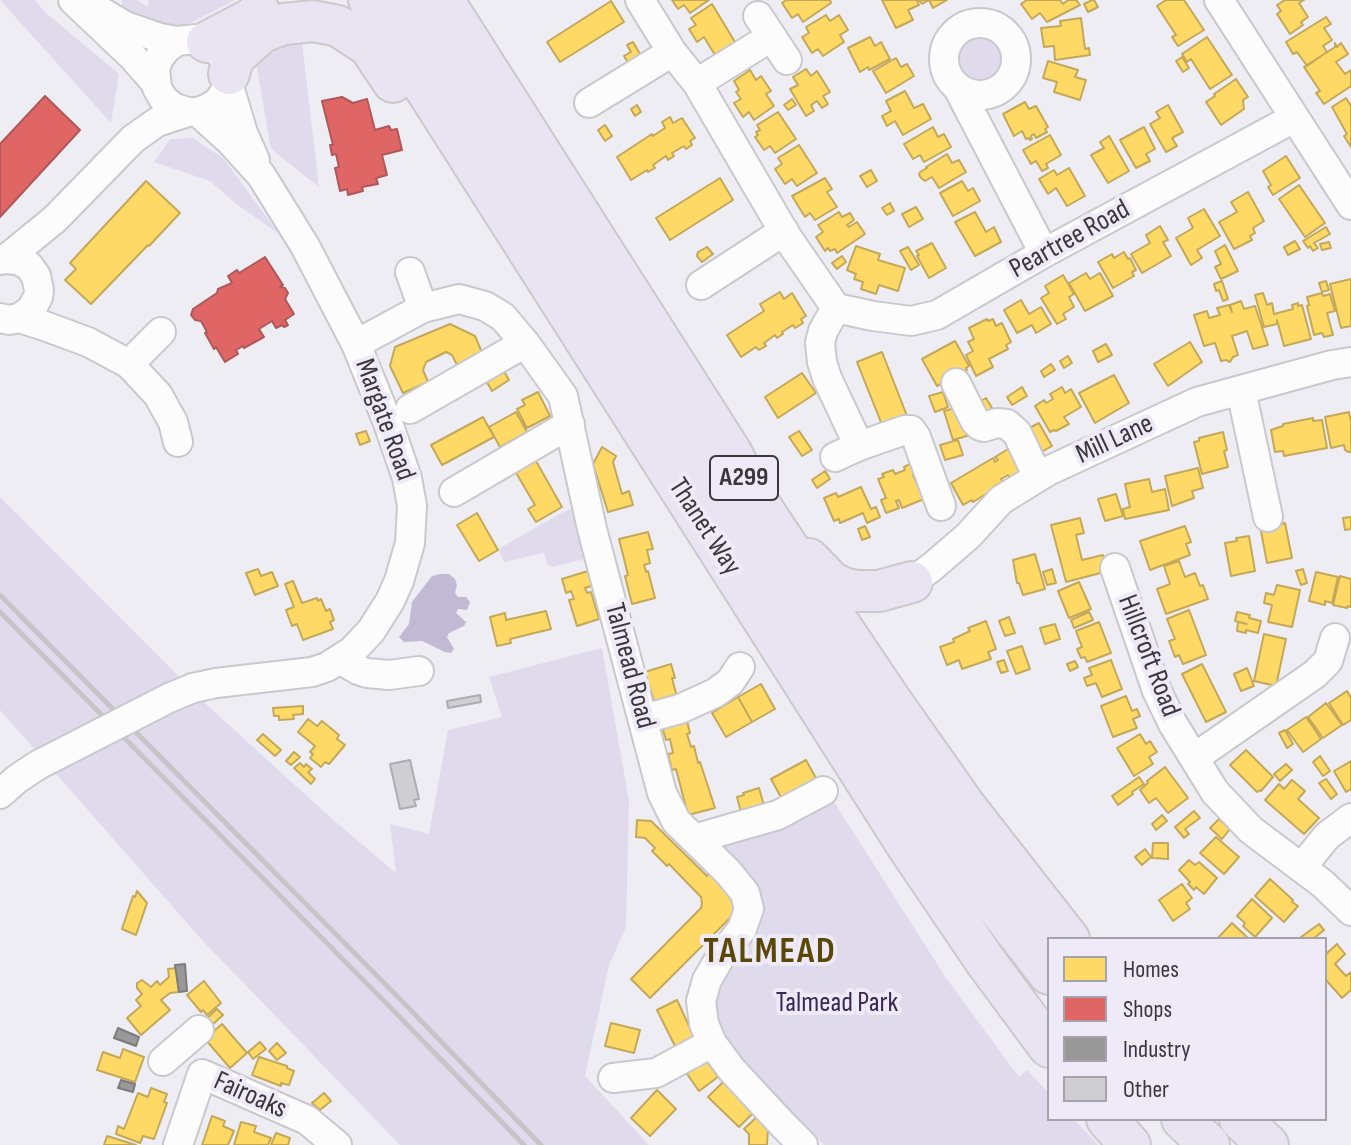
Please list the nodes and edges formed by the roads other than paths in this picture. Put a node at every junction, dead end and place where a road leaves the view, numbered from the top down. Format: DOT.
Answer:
graph roads {
  1 [pos="270,0"];
  2 [pos="369,0"];
  3 [pos="407,0"];
  4 [pos="443,0"];
  5 [pos="640,0"];
  6 [pos="1219,0"];
  7 [pos="87,2"];
  8 [pos="772,37"];
  9 [pos="672,52"];
  10 [pos="210,60"];
  11 [pos="697,83"];
  12 [pos="156,85"];
  13 [pos="958,88"];
  14 [pos="589,103"];
  15 [pos="193,112"];
  16 [pos="1294,118"];
  17 [pos="133,139"];
  18 [pos="261,175"];
  19 [pos="1351,205"];
  20 [pos="55,219"];
  21 [pos="784,231"];
  22 [pos="1044,253"];
  23 [pos="3,260"];
  24 [pos="410,272"];
  25 [pos="701,285"];
  26 [pos="23,302"];
  27 [pos="423,308"];
  28 [pos="836,308"];
  29 [pos="161,332"];
  30 [pos="525,343"];
  31 [pos="356,344"];
  32 [pos="1351,362"];
  33 [pos="129,364"];
  34 [pos="956,383"];
  35 [pos="1241,390"];
  36 [pos="410,409"];
  37 [pos="570,424"];
  38 [pos="178,442"];
  39 [pos="731,452"];
  40 [pos="656,454"];
  41 [pos="1038,477"];
  42 [pos="454,493"];
  43 [pos="941,506"];
  44 [pos="1268,517"];
  45 [pos="1115,568"];
  46 [pos="912,582"];
  47 [pos="1333,637"];
  48 [pos="855,646"];
  49 [pos="341,660"];
  50 [pos="740,667"];
  51 [pos="419,671"];
  52 [pos="643,719"];
  53 [pos="1194,758"];
  54 [pos="823,791"];
  55 [pos="0,793"];
  56 [pos="1351,818"];
  57 [pos="694,839"];
  58 [pos="1302,867"];
  59 [pos="1351,911"];
  60 [pos="1067,937"];
  61 [pos="1047,971"];
  62 [pos="712,1043"];
  63 [pos="1047,1044"];
  64 [pos="181,1046"];
  65 [pos="202,1074"];
  66 [pos="613,1078"];
  67 [pos="1109,1121"];
  68 [pos="1184,1121"];
  69 [pos="1242,1121"];
  70 [pos="789,1139"];
  71 [pos="178,1145"];
  72 [pos="337,1145"];
  73 [pos="1130,1145"];
  74 [pos="1209,1145"];
  75 [pos="1268,1145"];
  1 -- 10 [label="highway"];
  2 -- 40 [label="highway, Thanet Way / A299"];
  3 -- 61 [label="highway, Thanet Way / A299"];
  4 -- 39 [label="highway, A299"];
  5 -- 9 [label="street"];
  6 -- 16 [label="street"];
  7 -- 10 [label="street"];
  7 -- 12 [label="street"];
  8 -- 11 [label="street"];
  9 -- 11 [label="street"];
  9 -- 14 [label="street"];
  10 -- 12 [label="street"];
  10 -- 15 [label="street"];
  10 -- 18 [label="street, Margate Road"];
  10 -- 40 [label="highway"];
  11 -- 21 [label="street"];
  12 -- 15 [label="street"];
  12 -- 17 [label="street"];
  13 -- 22 [label="street"];
  15 -- 17 [label="street"];
  15 -- 18 [label="street, Margate Road"];
  16 -- 19 [label="street"];
  16 -- 22 [label="street, Peartree Road"];
  17 -- 20 [label="street"];
  18 -- 31 [label="street, Margate Road"];
  20 -- 23 [label="street"];
  20 -- 26 [label="street"];
  21 -- 25 [label="street"];
  21 -- 28 [label="street"];
  22 -- 28 [label="street, Peartree Road"];
  23 -- 26 [label="street"];
  24 -- 27 [label="street"];
  26 -- 33 [label="street"];
  27 -- 30 [label="street, Talmead Road"];
  27 -- 31 [label="street, Talmead Road"];
  28 -- 43 [label="street"];
  29 -- 33 [label="street"];
  30 -- 36 [label="street"];
  30 -- 37 [label="street, Talmead Road"];
  31 -- 49 [label="street, Margate Road"];
  32 -- 35 [label="street, Mill Lane"];
  33 -- 38 [label="street"];
  34 -- 41 [label="street"];
  35 -- 41 [label="street, Mill Lane"];
  35 -- 44 [label="street"];
  37 -- 42 [label="street"];
  37 -- 52 [label="street, Talmead Road"];
  39 -- 46 [label="highway"];
  39 -- 48 [label="highway, A299"];
  40 -- 63 [label="highway, Thanet Way / A299"];
  41 -- 46 [label="street, Mill Lane"];
  45 -- 53 [label="street, Hillcroft Road"];
  46 -- 48 [label="highway"];
  47 -- 53 [label="street"];
  48 -- 60 [label="highway, A299"];
  49 -- 51 [label="street"];
  49 -- 55 [label="street, Margate Road, bridge"];
  50 -- 52 [label="street"];
  52 -- 57 [label="street, Talmead Road"];
  53 -- 58 [label="street, Hillcroft Road"];
  54 -- 57 [label="street"];
  56 -- 58 [label="street"];
  57 -- 62 [label="street, Talmead Road"];
  58 -- 59 [label="street, Hillcroft Road"];
  62 -- 66 [label="street"];
  62 -- 70 [label="street, Talmead Road"];
  64 -- 65 [label="street, Fairoaks"];
  65 -- 71 [label="street, Fairoaks"];
  65 -- 72 [label="street, Fairoaks"];
  67 -- 73 [label="highway"];
  68 -- 74 [label="highway"];
  69 -- 75 [label="highway"];
}
